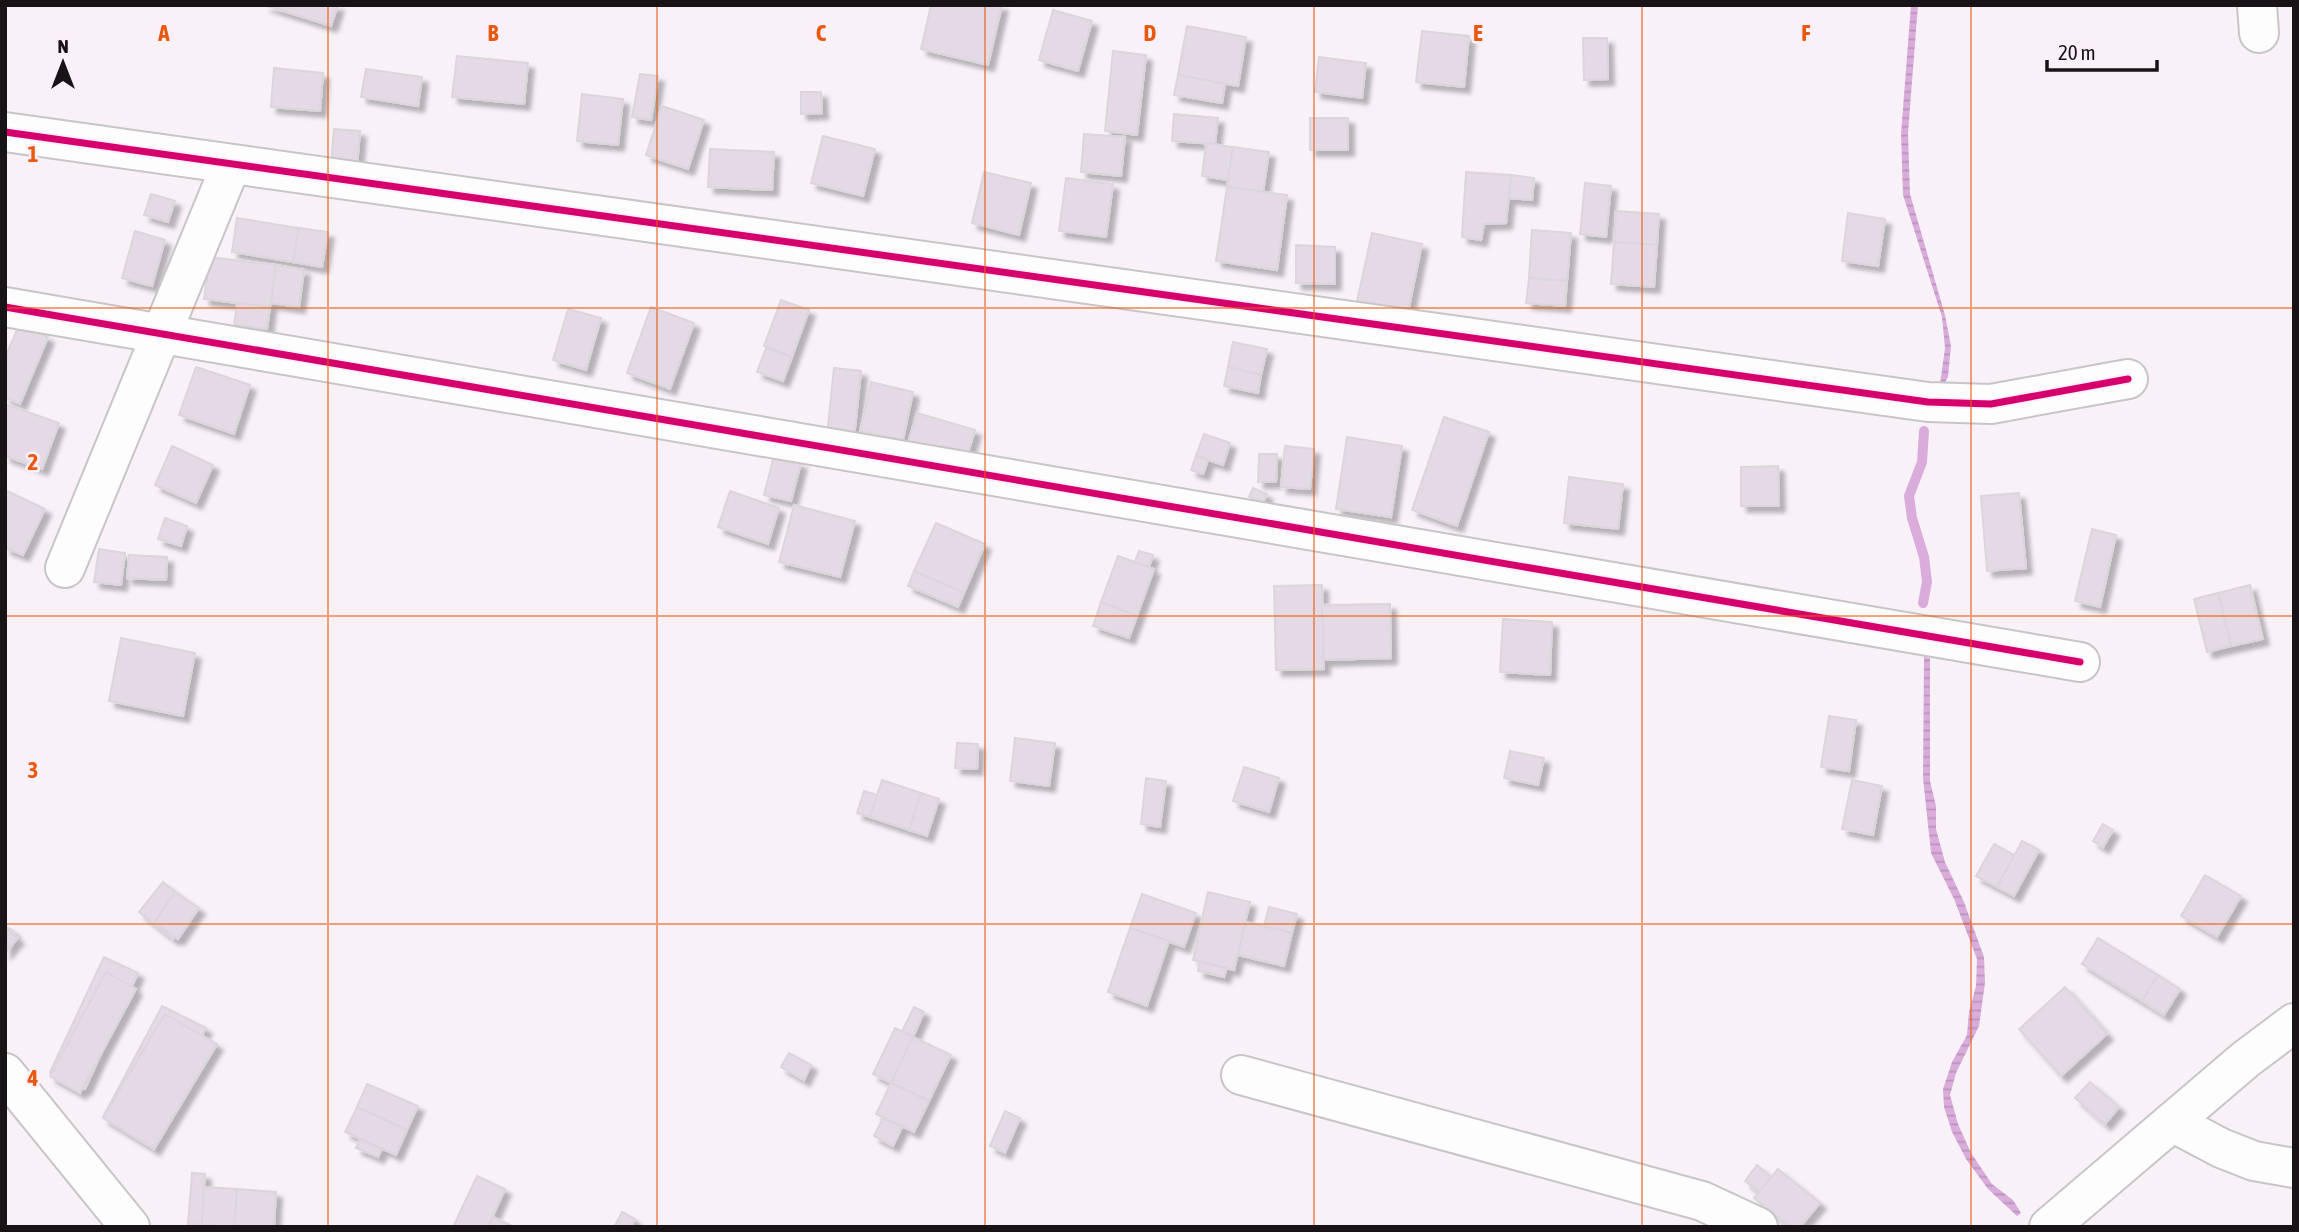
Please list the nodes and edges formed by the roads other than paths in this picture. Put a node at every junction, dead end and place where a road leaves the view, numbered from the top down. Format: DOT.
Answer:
graph roads {
  1 [pos="5,132"];
  2 [pos="231,165"];
  3 [pos="5,307"];
  4 [pos="161,335"];
  5 [pos="2128,379"];
  6 [pos="65,568"];
  7 [pos="2080,662"];
  8 [pos="2294,1023"];
  9 [pos="5,1073"];
  10 [pos="1241,1074"];
  11 [pos="2172,1122"];
  12 [pos="2294,1168"];
  13 [pos="130,1227"];
  14 [pos="1758,1227"];
  15 [pos="2049,1227"];
  1 -- 2 [label="street"];
  2 -- 4 [label="street"];
  2 -- 5 [label="street"];
  3 -- 4 [label="street"];
  4 -- 6 [label="street"];
  4 -- 7 [label="street"];
  8 -- 11 [label="street"];
  9 -- 13 [label="street"];
  10 -- 14 [label="street"];
  11 -- 12 [label="street"];
  11 -- 15 [label="street"];
}
